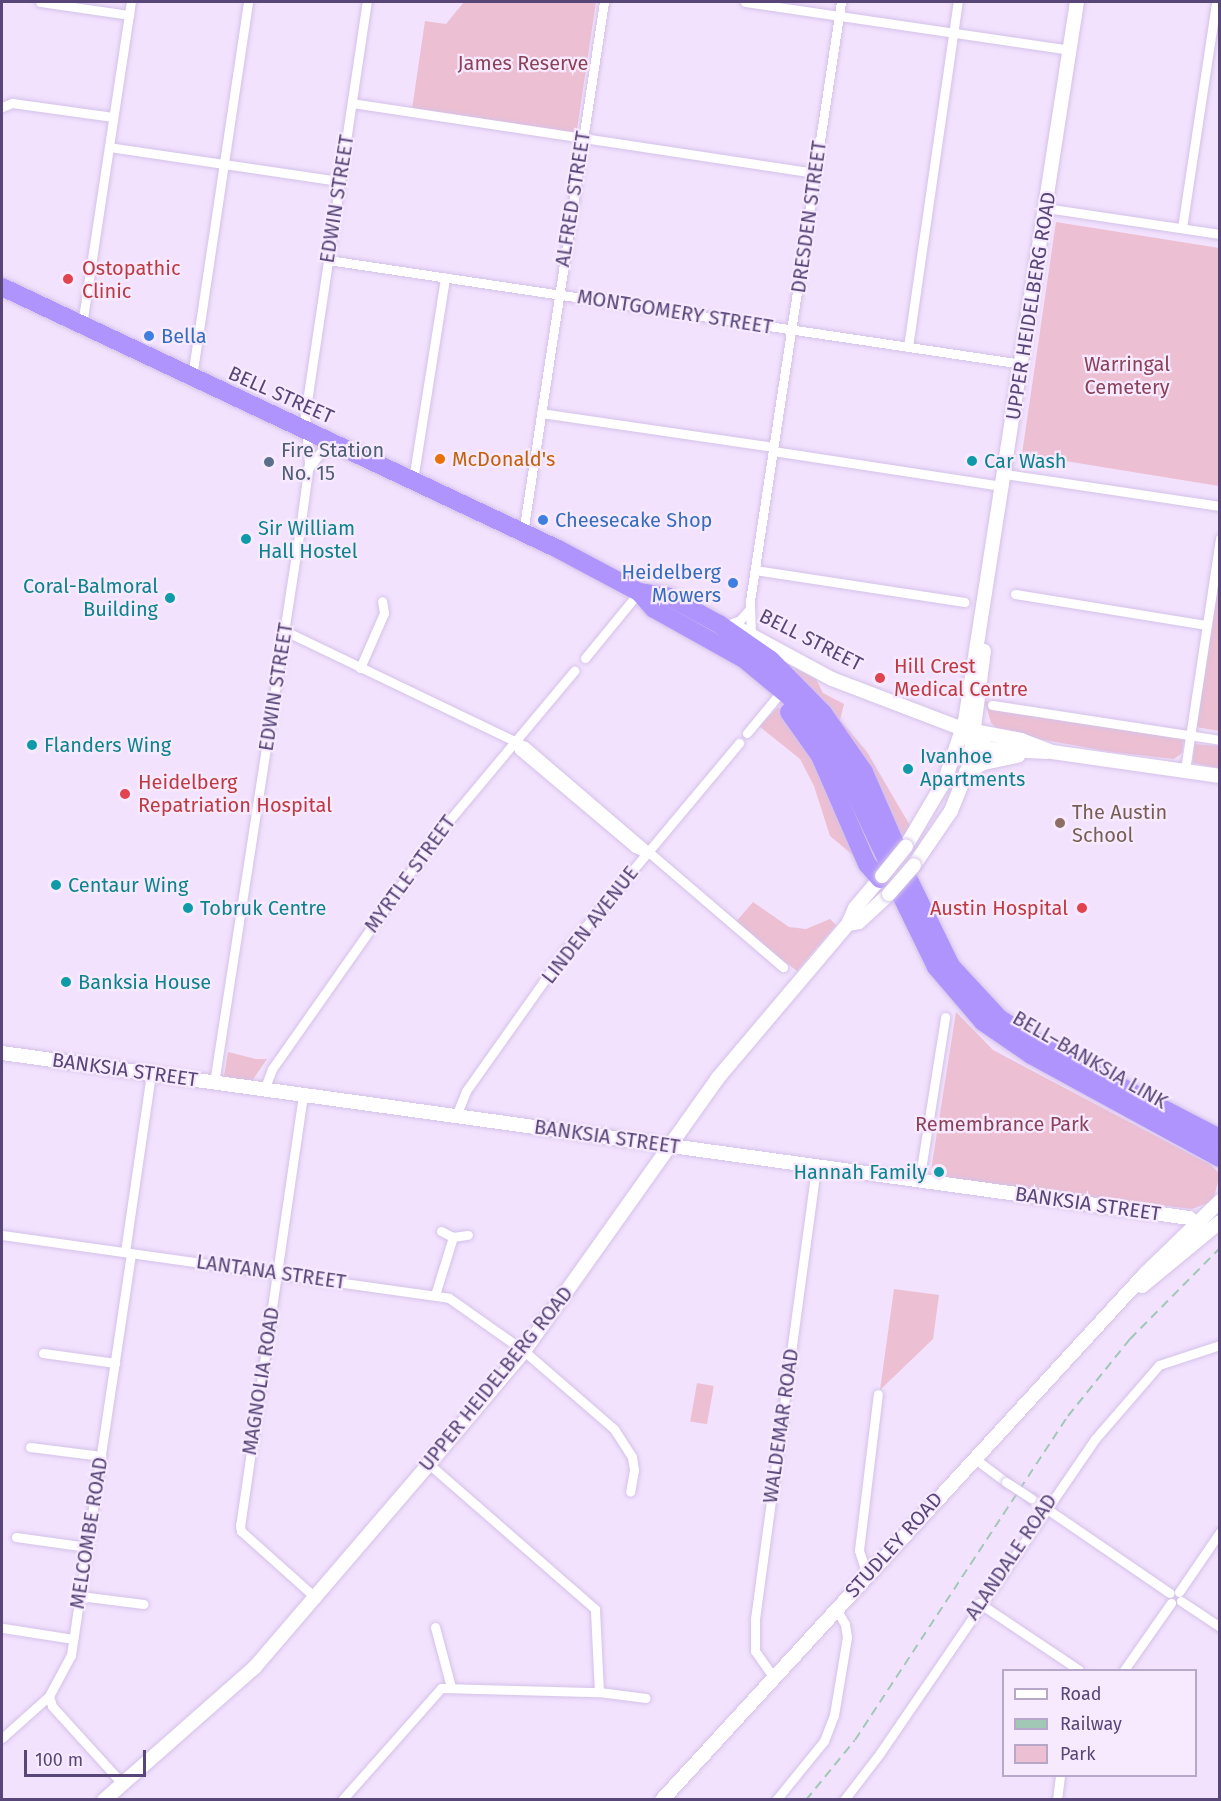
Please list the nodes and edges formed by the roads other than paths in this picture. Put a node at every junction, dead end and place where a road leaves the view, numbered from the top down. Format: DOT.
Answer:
graph roads {
  1 [pos="40,2"];
  2 [pos="131,2"];
  3 [pos="248,2"];
  4 [pos="367,2"];
  5 [pos="745,2"];
  6 [pos="841,2"];
  7 [pos="958,2"];
  8 [pos="1077,2"];
  9 [pos="1216,2"];
  10 [pos="603,4"];
  11 [pos="129,15"];
  12 [pos="839,16"];
  13 [pos="953,33"];
  14 [pos="1069,50"];
  15 [pos="352,103"];
  16 [pos="2,107"];
  17 [pos="113,117"];
  18 [pos="583,138"];
  19 [pos="109,147"];
  20 [pos="224,164"];
  21 [pos="816,173"];
  22 [pos="340,181"];
  23 [pos="1046,208"];
  24 [pos="1182,228"];
  25 [pos="1220,234"];
  26 [pos="328,260"];
  27 [pos="445,278"];
  28 [pos="2,287"];
  29 [pos="559,294"];
  30 [pos="82,325"];
  31 [pos="792,330"];
  32 [pos="908,347"];
  33 [pos="1022,364"];
  34 [pos="192,379"];
  35 [pos="541,412"];
  36 [pos="307,431"];
  37 [pos="340,446"];
  38 [pos="773,449"];
  39 [pos="308,469"];
  40 [pos="412,480"];
  41 [pos="1004,480"];
  42 [pos="1219,505"];
  43 [pos="523,533"];
  44 [pos="1220,539"];
  45 [pos="755,570"];
  46 [pos="639,592"];
  47 [pos="1015,594"];
  48 [pos="382,601"];
  49 [pos="965,602"];
  50 [pos="749,610"];
  51 [pos="985,610"];
  52 [pos="703,615"];
  53 [pos="730,624"];
  54 [pos="1206,625"];
  55 [pos="285,631"];
  56 [pos="751,635"];
  57 [pos="720,644"];
  58 [pos="585,658"];
  59 [pos="360,668"];
  60 [pos="574,671"];
  61 [pos="776,698"];
  62 [pos="979,699"];
  63 [pos="992,705"];
  64 [pos="967,710"];
  65 [pos="933,720"];
  66 [pos="747,733"];
  67 [pos="969,733"];
  68 [pos="1190,735"];
  69 [pos="995,736"];
  70 [pos="1220,740"];
  71 [pos="515,742"];
  72 [pos="739,743"];
  73 [pos="1052,752"];
  74 [pos="1032,754"];
  75 [pos="1185,770"];
  76 [pos="966,772"];
  77 [pos="1220,776"];
  78 [pos="646,853"];
  79 [pos="895,872"];
  80 [pos="859,903"];
  81 [pos="876,908"];
  82 [pos="849,924"];
  83 [pos="783,967"];
  84 [pos="945,1017"];
  85 [pos="2,1053"];
  86 [pos="151,1074"];
  87 [pos="214,1083"];
  88 [pos="264,1090"];
  89 [pos="303,1095"];
  90 [pos="456,1116"];
  91 [pos="1220,1138"];
  92 [pos="672,1146"];
  93 [pos="1220,1158"];
  94 [pos="816,1168"];
  95 [pos="919,1182"];
  96 [pos="1220,1201"];
  97 [pos="1220,1222"];
  98 [pos="1202,1228"];
  99 [pos="441,1231"];
  100 [pos="2,1235"];
  101 [pos="468,1235"];
  102 [pos="453,1237"];
  103 [pos="128,1252"];
  104 [pos="277,1273"];
  105 [pos="435,1295"];
  106 [pos="1220,1345"];
  107 [pos="524,1351"];
  108 [pos="1208,1351"];
  109 [pos="43,1353"];
  110 [pos="1220,1353"];
  111 [pos="115,1363"];
  112 [pos="878,1394"];
  113 [pos="30,1447"];
  114 [pos="101,1456"];
  115 [pos="974,1458"];
  116 [pos="429,1464"];
  117 [pos="630,1492"];
  118 [pos="1045,1508"];
  119 [pos="1220,1532"];
  120 [pos="16,1537"];
  121 [pos="87,1547"];
  122 [pos="867,1575"];
  123 [pos="80,1596"];
  124 [pos="1175,1597"];
  125 [pos="316,1598"];
  126 [pos="979,1603"];
  127 [pos="144,1604"];
  128 [pos="836,1610"];
  129 [pos="435,1627"];
  130 [pos="3,1628"];
  131 [pos="1220,1628"];
  132 [pos="73,1639"];
  133 [pos="1075,1669"];
  134 [pos="1125,1669"];
  135 [pos="774,1678"];
  136 [pos="451,1687"];
  137 [pos="599,1692"];
  138 [pos="49,1696"];
  139 [pos="646,1698"];
  140 [pos="2,1737"];
  141 [pos="1060,1777"];
  142 [pos="120,1781"];
  143 [pos="1058,1799"];
  144 [pos="104,1800"];
  145 [pos="342,1800"];
  146 [pos="662,1800"];
  147 [pos="776,1800"];
  148 [pos="844,1800"];
  1 -- 11 [label="street"];
  2 -- 11 [label="street"];
  3 -- 20 [label="street"];
  4 -- 15 [label="street, EDWIN STREET"];
  5 -- 12 [label="street"];
  6 -- 12 [label="street, DRESDEN STREET"];
  7 -- 13 [label="street"];
  8 -- 14 [label="main road, UPPER HEIDELBERG ROAD"];
  9 -- 24 [label="street"];
  10 -- 18 [label="street, ALFRED STREET"];
  11 -- 17 [label="street"];
  12 -- 13 [label="street"];
  12 -- 21 [label="street, DRESDEN STREET"];
  13 -- 14 [label="street"];
  13 -- 32 [label="street"];
  14 -- 23 [label="main road, UPPER HEIDELBERG ROAD"];
  15 -- 18 [label="street"];
  15 -- 22 [label="street, EDWIN STREET"];
  16 -- 17 [label="street"];
  17 -- 19 [label="street"];
  18 -- 21 [label="street"];
  18 -- 29 [label="street, ALFRED STREET"];
  19 -- 20 [label="street"];
  19 -- 30 [label="street"];
  20 -- 22 [label="street"];
  20 -- 34 [label="street"];
  21 -- 31 [label="street, DRESDEN STREET"];
  22 -- 26 [label="street, EDWIN STREET"];
  23 -- 24 [label="street"];
  23 -- 33 [label="main road, UPPER HEIDELBERG ROAD"];
  24 -- 25 [label="street"];
  26 -- 27 [label="street, MONTGOMERY STREET"];
  26 -- 36 [label="street, EDWIN STREET"];
  27 -- 29 [label="street, MONTGOMERY STREET"];
  27 -- 40 [label="street"];
  28 -- 30 [label="highway, BELL STREET"];
  29 -- 31 [label="street, MONTGOMERY STREET"];
  29 -- 35 [label="street, ALFRED STREET"];
  30 -- 34 [label="highway, BELL STREET"];
  31 -- 32 [label="street, MONTGOMERY STREET"];
  31 -- 38 [label="street, DRESDEN STREET"];
  32 -- 33 [label="street, MONTGOMERY STREET"];
  33 -- 41 [label="main road, UPPER HEIDELBERG ROAD"];
  34 -- 36 [label="highway, BELL STREET"];
  35 -- 38 [label="street"];
  35 -- 43 [label="street, ALFRED STREET"];
  36 -- 37 [label="highway, BELL STREET"];
  36 -- 39 [label="street, EDWIN STREET"];
  37 -- 39 [label="street"];
  37 -- 40 [label="highway, BELL STREET"];
  38 -- 41 [label="street"];
  38 -- 45 [label="street, DRESDEN STREET"];
  39 -- 55 [label="street, EDWIN STREET"];
  40 -- 43 [label="highway, BELL STREET"];
  41 -- 42 [label="street"];
  41 -- 51 [label="main road, UPPER HEIDELBERG ROAD"];
  43 -- 46 [label="highway, BELL STREET"];
  44 -- 54 [label="street"];
  45 -- 49 [label="street"];
  45 -- 50 [label="street, DRESDEN STREET"];
  46 -- 52 [label="highway, BELL STREET"];
  46 -- 57 [label="highway, BELL STREET"];
  46 -- 58 [label="street"];
  47 -- 54 [label="street"];
  48 -- 59 [label="street"];
  50 -- 53 [label="street"];
  50 -- 56 [label="street, DRESDEN STREET"];
  51 -- 62 [label="main road, UPPER HEIDELBERG ROAD"];
  51 -- 64 [label="main road, UPPER HEIDELBERG ROAD"];
  52 -- 53 [label="main road, BELL STREET"];
  52 -- 79 [label="highway, BELL–BANKSIA LINK"];
  53 -- 56 [label="main road, BELL STREET"];
  54 -- 68 [label="street"];
  55 -- 59 [label="street"];
  55 -- 87 [label="street, EDWIN STREET"];
  56 -- 65 [label="main road, BELL STREET"];
  57 -- 61 [label="highway"];
  57 -- 79 [label="highway, BELL–BANKSIA LINK"];
  59 -- 71 [label="street"];
  60 -- 71 [label="street, MYRTLE STREET"];
  61 -- 66 [label="street"];
  61 -- 79 [label="highway"];
  62 -- 67 [label="main road, UPPER HEIDELBERG ROAD"];
  62 -- 69 [label="main road"];
  63 -- 68 [label="street"];
  64 -- 65 [label="main road"];
  64 -- 67 [label="main road, UPPER HEIDELBERG ROAD"];
  65 -- 67 [label="main road, BELL STREET"];
  67 -- 69 [label="main road"];
  67 -- 74 [label="main road"];
  67 -- 76 [label="main road, UPPER HEIDELBERG ROAD"];
  67 -- 79 [label="main road, UPPER HEIDELBERG ROAD"];
  68 -- 70 [label="street"];
  68 -- 75 [label="street"];
  69 -- 73 [label="main road"];
  71 -- 78 [label="street"];
  71 -- 88 [label="street, MYRTLE STREET"];
  72 -- 78 [label="street, LINDEN AVENUE"];
  73 -- 74 [label="main road"];
  73 -- 75 [label="main road"];
  74 -- 76 [label="main road"];
  75 -- 77 [label="main road"];
  76 -- 79 [label="main road, UPPER HEIDELBERG ROAD"];
  78 -- 83 [label="street"];
  78 -- 90 [label="street, LINDEN AVENUE"];
  79 -- 80 [label="main road, UPPER HEIDELBERG ROAD"];
  79 -- 81 [label="main road, UPPER HEIDELBERG ROAD"];
  79 -- 91 [label="highway, BELL–BANKSIA LINK"];
  79 -- 93 [label="highway, BELL–BANKSIA LINK"];
  80 -- 81 [label="main road"];
  80 -- 82 [label="main road, UPPER HEIDELBERG ROAD"];
  81 -- 82 [label="main road, UPPER HEIDELBERG ROAD"];
  82 -- 92 [label="main road, UPPER HEIDELBERG ROAD"];
  84 -- 95 [label="street"];
  85 -- 86 [label="main road, BANKSIA STREET"];
  86 -- 87 [label="main road, BANKSIA STREET"];
  86 -- 103 [label="street, MELCOMBE ROAD"];
  87 -- 88 [label="main road, BANKSIA STREET"];
  88 -- 89 [label="main road, BANKSIA STREET"];
  89 -- 90 [label="main road, BANKSIA STREET"];
  89 -- 104 [label="street, MAGNOLIA ROAD"];
  90 -- 92 [label="main road, BANKSIA STREET"];
  92 -- 94 [label="main road, BANKSIA STREET"];
  92 -- 107 [label="main road, UPPER HEIDELBERG ROAD"];
  94 -- 95 [label="main road, BANKSIA STREET"];
  94 -- 135 [label="street, WALDEMAR ROAD"];
  95 -- 98 [label="main road, BANKSIA STREET"];
  96 -- 98 [label="main road, STUDLEY ROAD"];
  97 -- 98 [label="main road, STUDLEY ROAD"];
  98 -- 115 [label="main road, STUDLEY ROAD"];
  99 -- 102 [label="street"];
  100 -- 103 [label="street, LANTANA STREET"];
  101 -- 102 [label="street"];
  102 -- 105 [label="street"];
  103 -- 104 [label="street, LANTANA STREET"];
  103 -- 111 [label="street, MELCOMBE ROAD"];
  104 -- 105 [label="street, LANTANA STREET"];
  104 -- 125 [label="street, MAGNOLIA ROAD"];
  105 -- 107 [label="street, LANTANA STREET"];
  106 -- 108 [label="street"];
  107 -- 116 [label="main road, UPPER HEIDELBERG ROAD"];
  107 -- 117 [label="street, LANTANA STREET"];
  108 -- 110 [label="street"];
  108 -- 118 [label="street, ALANDALE ROAD"];
  109 -- 111 [label="street"];
  111 -- 114 [label="street, MELCOMBE ROAD"];
  112 -- 122 [label="street"];
  113 -- 114 [label="street"];
  114 -- 121 [label="street, MELCOMBE ROAD"];
  115 -- 118 [label="street, bridge"];
  115 -- 122 [label="main road, STUDLEY ROAD"];
  116 -- 125 [label="main road, UPPER HEIDELBERG ROAD"];
  116 -- 137 [label="street"];
  118 -- 124 [label="street"];
  118 -- 126 [label="street, ALANDALE ROAD"];
  119 -- 124 [label="street"];
  120 -- 121 [label="street"];
  121 -- 123 [label="street, MELCOMBE ROAD"];
  122 -- 128 [label="main road, STUDLEY ROAD"];
  123 -- 127 [label="street"];
  123 -- 132 [label="street, MELCOMBE ROAD"];
  124 -- 131 [label="street"];
  124 -- 134 [label="street"];
  125 -- 142 [label="main road, UPPER HEIDELBERG ROAD"];
  126 -- 133 [label="street"];
  126 -- 148 [label="street, ALANDALE ROAD"];
  128 -- 135 [label="main road, STUDLEY ROAD"];
  128 -- 147 [label="street"];
  129 -- 136 [label="street"];
  130 -- 132 [label="street"];
  132 -- 138 [label="street, MELCOMBE ROAD"];
  135 -- 146 [label="main road, STUDLEY ROAD"];
  136 -- 137 [label="street"];
  136 -- 145 [label="street"];
  137 -- 139 [label="street"];
  138 -- 140 [label="street, MELCOMBE ROAD"];
  138 -- 142 [label="street"];
  141 -- 143 [label="street"];
  142 -- 144 [label="main road, UPPER HEIDELBERG ROAD"];
}
